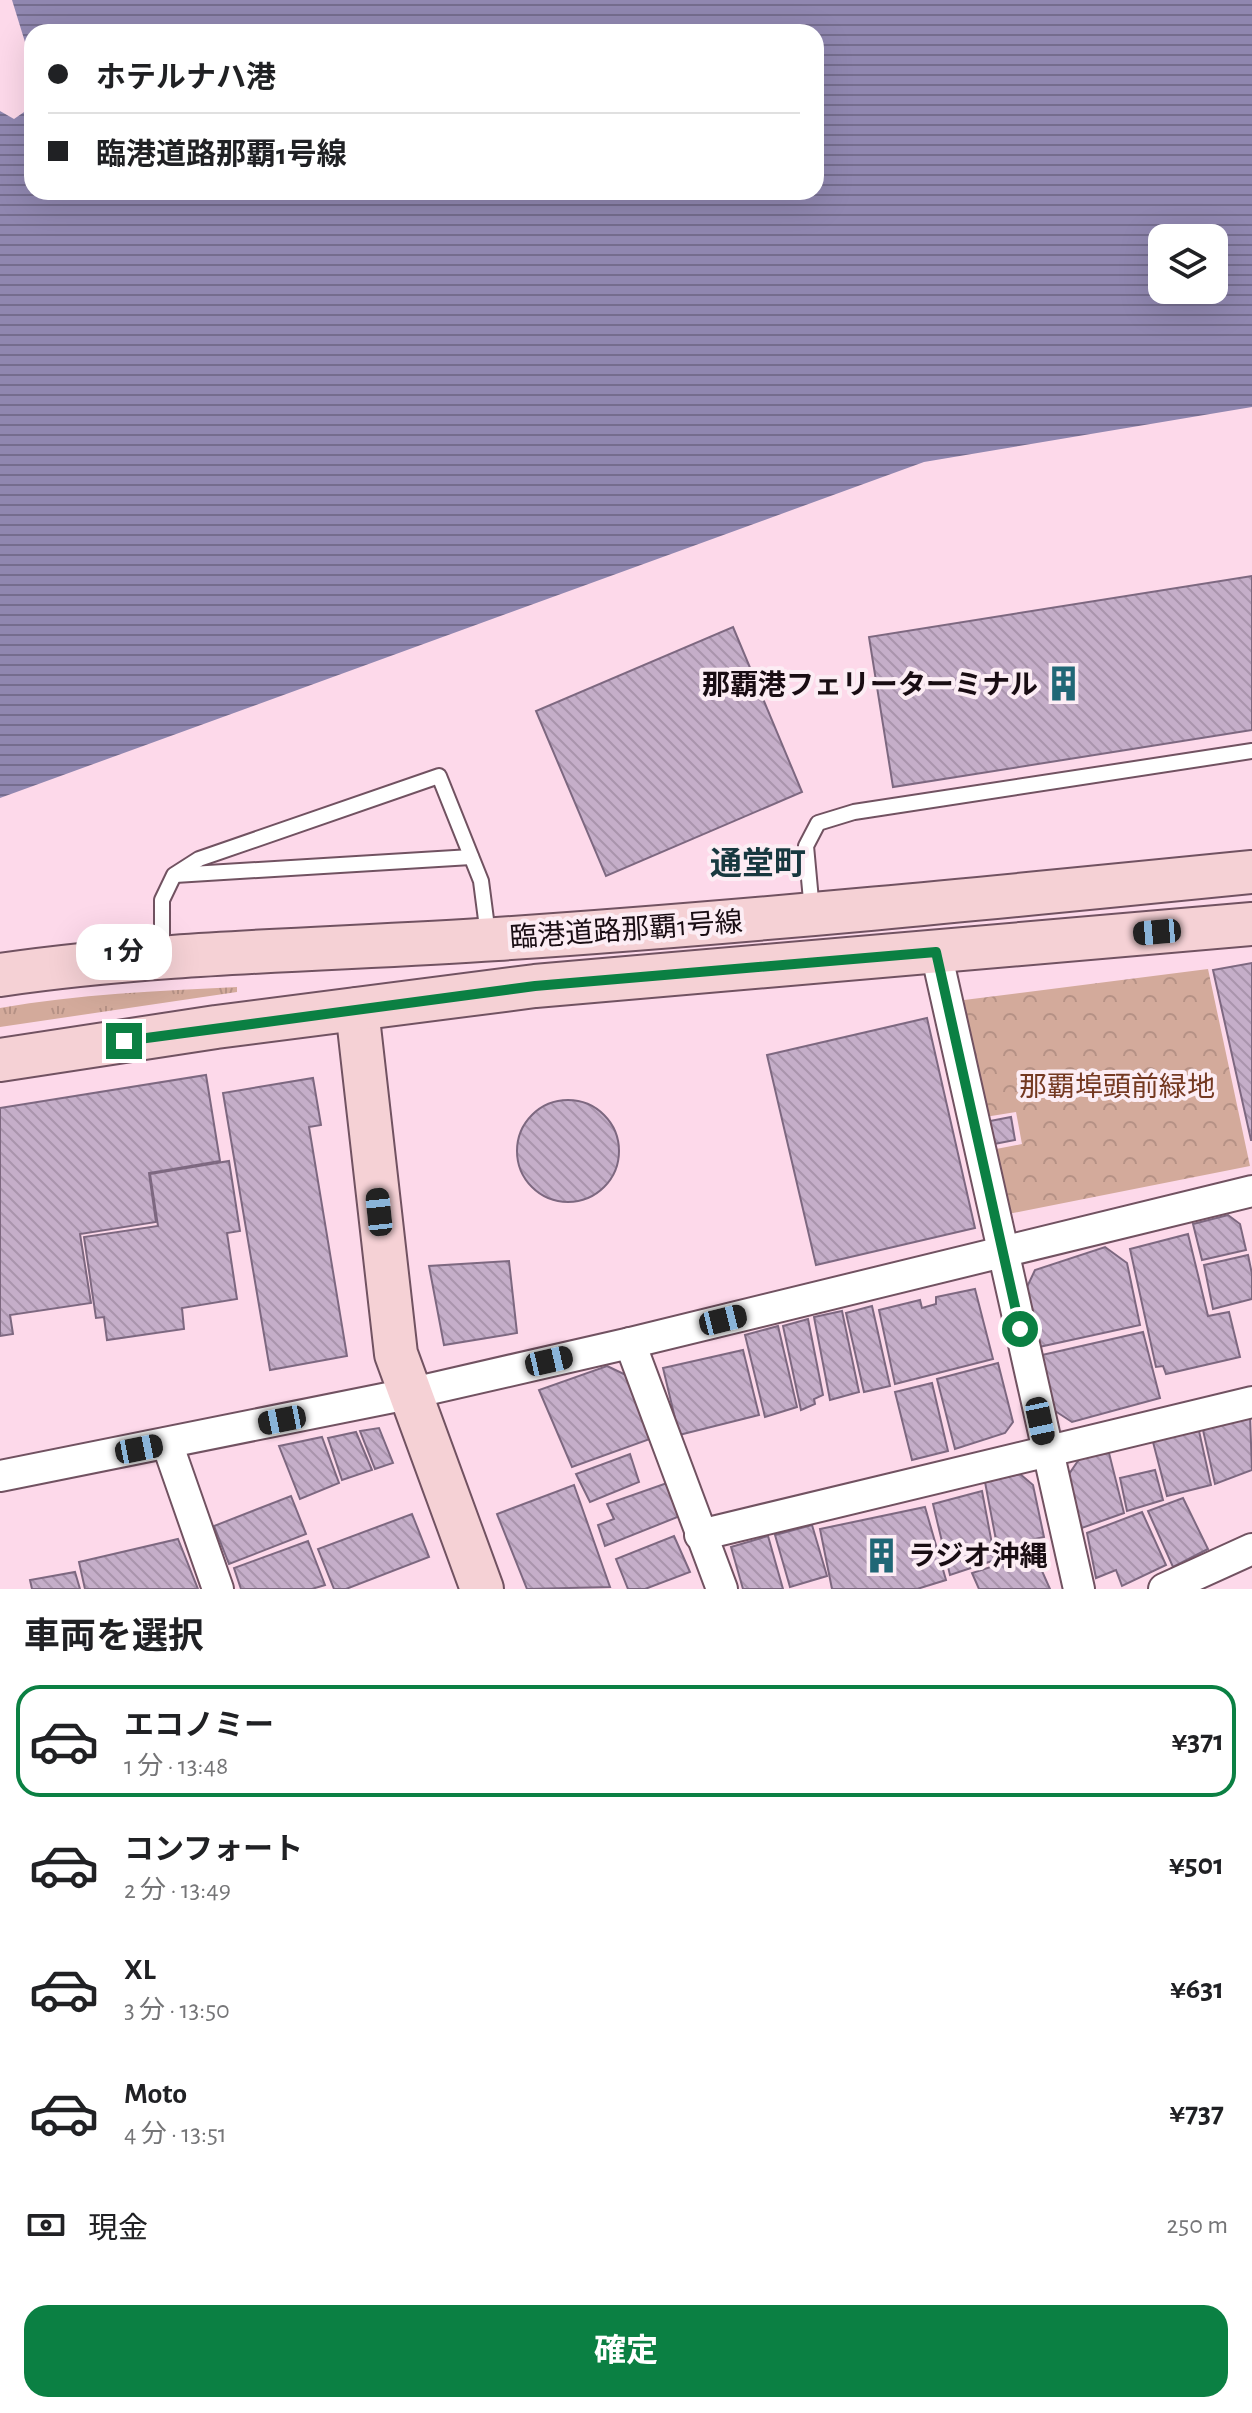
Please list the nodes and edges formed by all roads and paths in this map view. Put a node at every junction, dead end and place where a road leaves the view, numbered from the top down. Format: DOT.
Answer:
graph roads {
  1 [pos="1252,751"];
  2 [pos="471,857"];
  3 [pos="1252,872"];
  4 [pos="174,875"];
  5 [pos="813,915"];
  6 [pos="1252,924"];
  7 [pos="489,940"];
  8 [pos="936,952"];
  9 [pos="162,957"];
  10 [pos="0,975"];
  11 [pos="357,1009"];
  12 [pos="0,1060"];
  13 [pos="1252,1191"];
  14 [pos="1002,1250"];
  15 [pos="630,1343"];
  16 [pos="408,1394"];
  17 [pos="1252,1402"];
  18 [pos="167,1443"];
  19 [pos="1046,1452"];
  20 [pos="0,1476"];
  21 [pos="700,1535"];
  22 [pos="1252,1549"];
  23 [pos="218,1589"];
  24 [pos="482,1589"];
  25 [pos="722,1589"];
  26 [pos="1079,1589"];
  27 [pos="1164,1589"];
  1 -- 5 [label="lane"];
  2 -- 4 [label="lane"];
  2 -- 4 [label="lane"];
  2 -- 7 [label="lane"];
  3 -- 5 [label="street, 臨港道路那覇1号線"];
  4 -- 9 [label="lane"];
  5 -- 7 [label="street, 臨港道路那覇1号線"];
  6 -- 8 [label="street, 臨港道路那覇1号線"];
  7 -- 9 [label="street, 臨港道路那覇1号線"];
  8 -- 11 [label="street, 臨港道路那覇1号線"];
  8 -- 14 [label="street"];
  9 -- 10 [label="street, 臨港道路那覇1号線"];
  11 -- 12 [label="street, 臨港道路那覇1号線"];
  11 -- 16 [label="street"];
  13 -- 14 [label="street"];
  14 -- 15 [label="street"];
  14 -- 19 [label="street"];
  15 -- 16 [label="street"];
  15 -- 21 [label="street"];
  16 -- 18 [label="street"];
  16 -- 24 [label="street"];
  17 -- 19 [label="street"];
  18 -- 20 [label="street"];
  18 -- 23 [label="street"];
  19 -- 21 [label="street"];
  19 -- 26 [label="street"];
  21 -- 25 [label="street"];
  22 -- 27 [label="street"];
}
